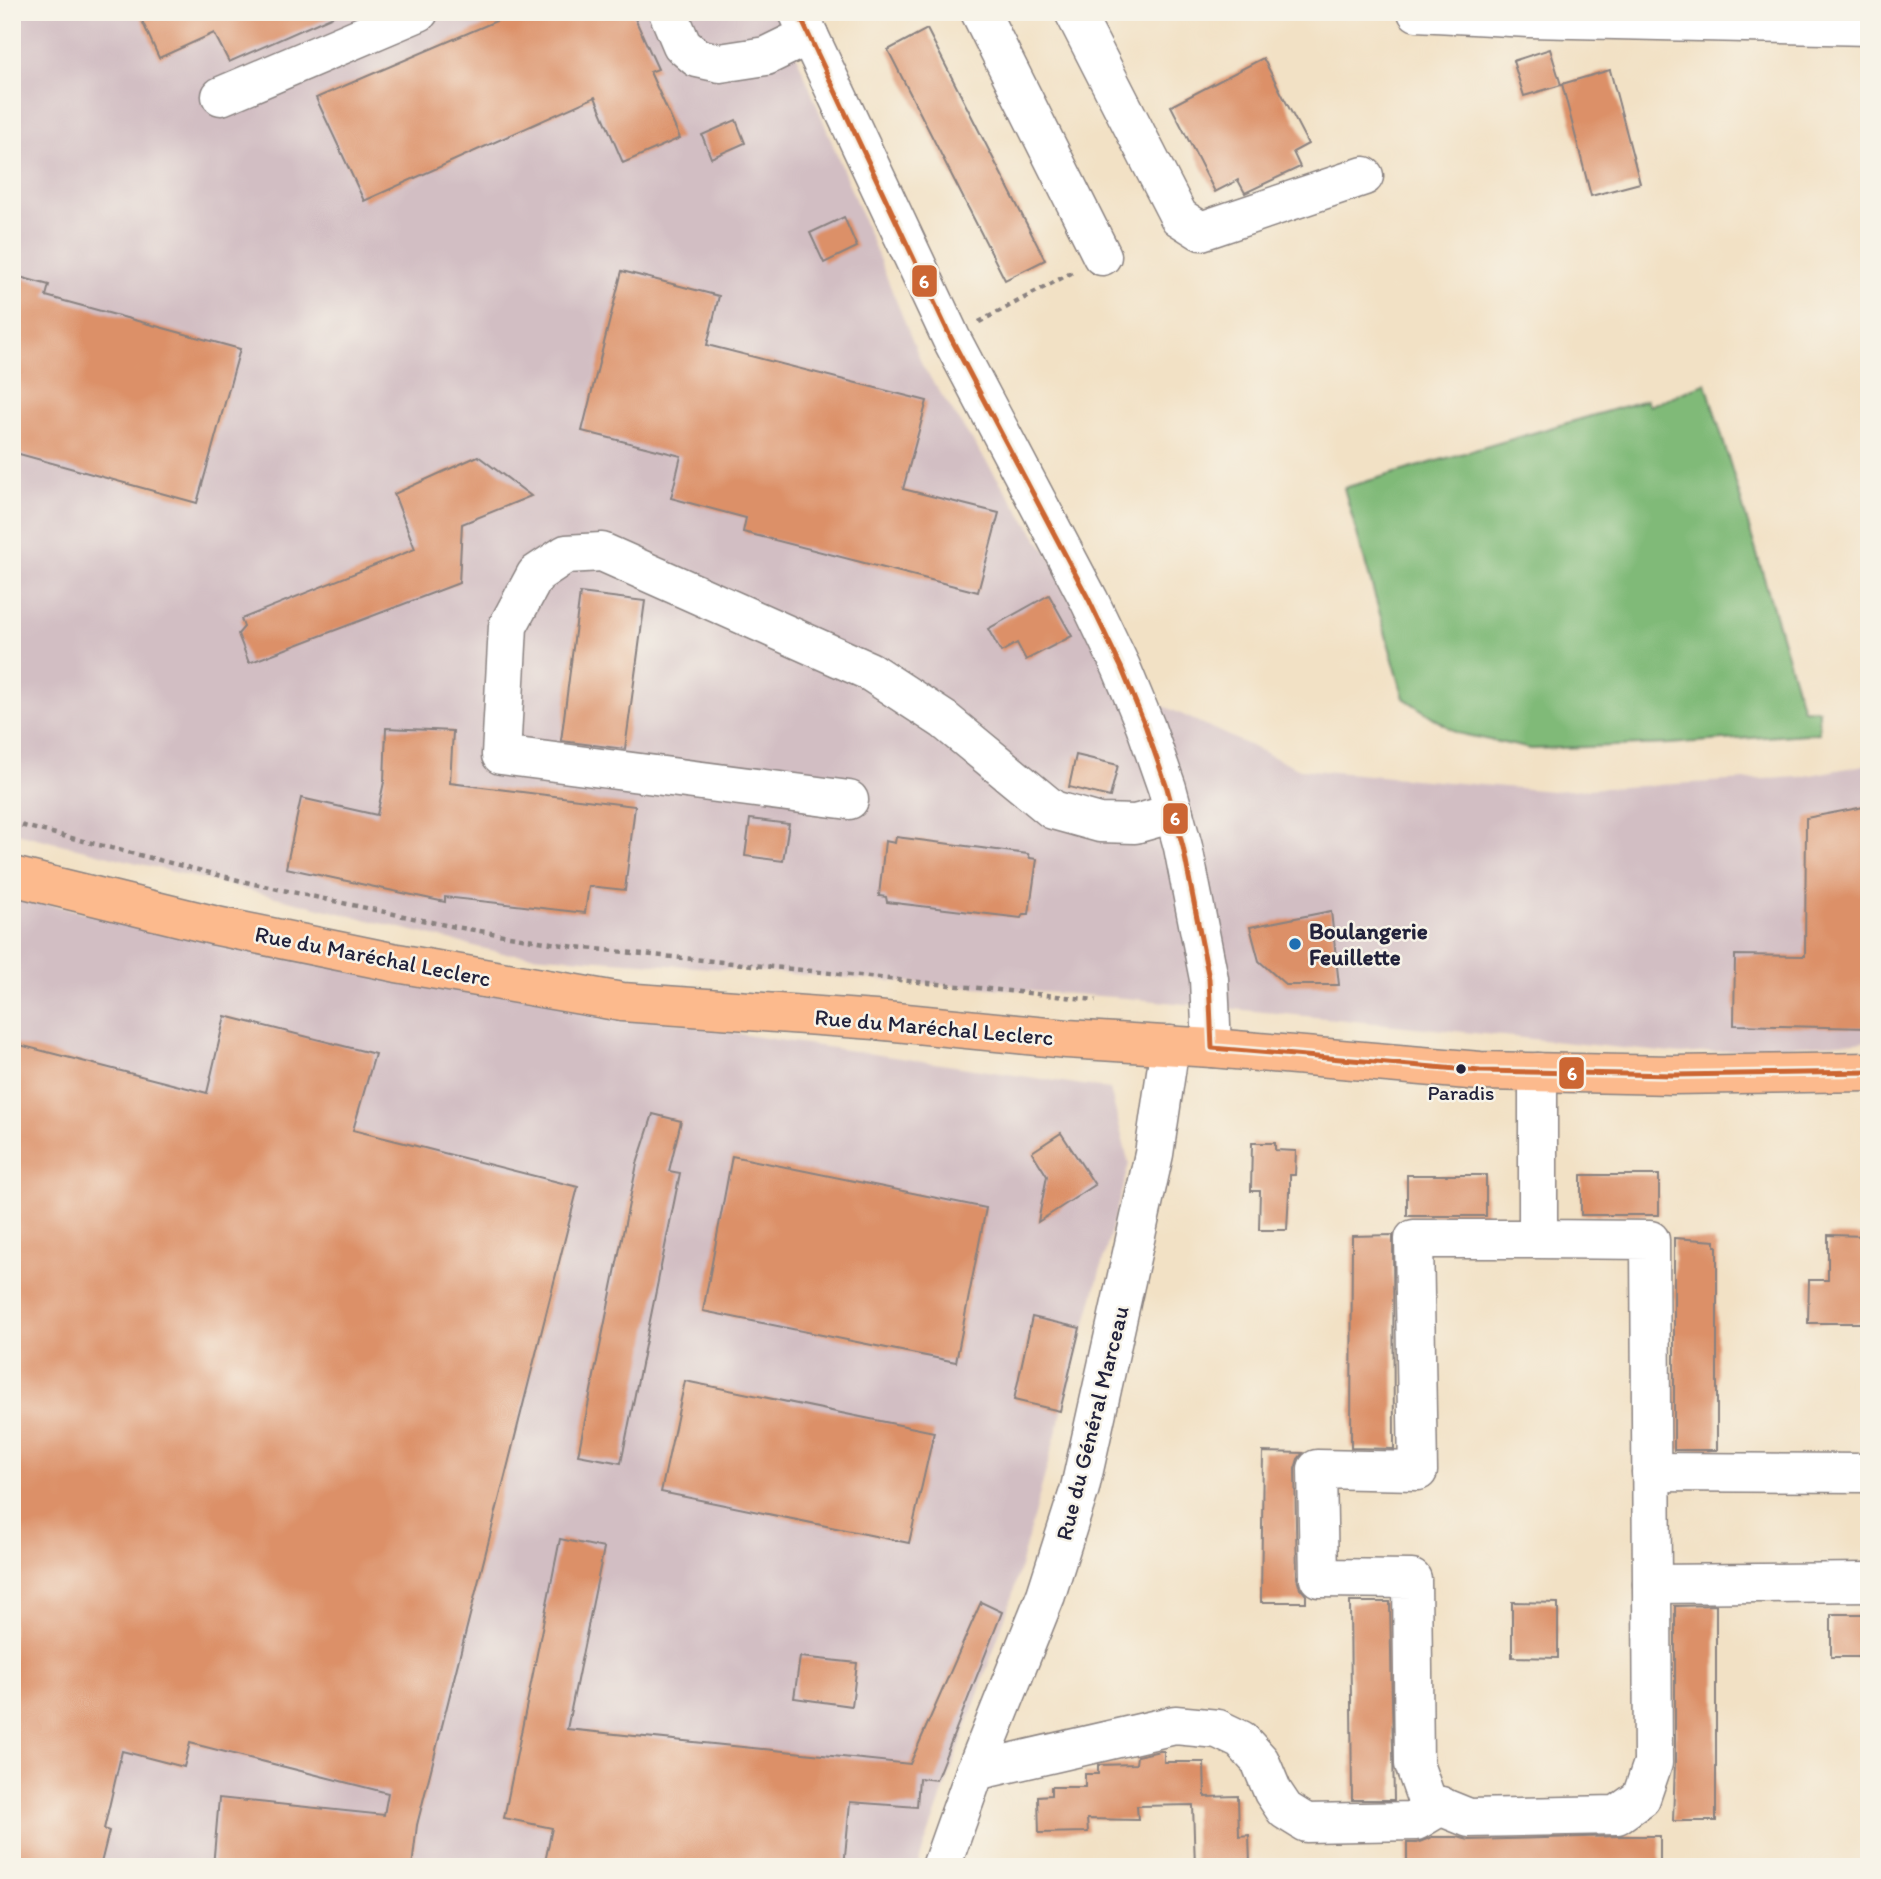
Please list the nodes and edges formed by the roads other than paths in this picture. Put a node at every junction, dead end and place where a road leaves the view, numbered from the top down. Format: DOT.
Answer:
graph roads {
  1 [pos="419,12"];
  2 [pos="668,12"];
  3 [pos="980,12"];
  4 [pos="1074,12"];
  5 [pos="1417,12"];
  6 [pos="1860,21"];
  7 [pos="804,24"];
  8 [pos="221,96"];
  9 [pos="1364,176"];
  10 [pos="1102,256"];
  11 [pos="849,800"];
  12 [pos="1174,813"];
  13 [pos="12,876"];
  14 [pos="1170,1045"];
  15 [pos="1212,1048"];
  16 [pos="1538,1072"];
  17 [pos="1869,1072"];
  18 [pos="1538,1239"];
  19 [pos="1651,1472"];
  20 [pos="1869,1473"];
  21 [pos="1869,1582"];
  22 [pos="1652,1584"];
  23 [pos="975,1771"];
  24 [pos="1441,1807"];
  25 [pos="941,1867"];
  1 -- 8 [label="street"];
  2 -- 7 [label="street"];
  3 -- 10 [label="street"];
  4 -- 9 [label="street"];
  5 -- 6 [label="street"];
  7 -- 12 [label="street"];
  11 -- 12 [label="street"];
  12 -- 15 [label="street"];
  13 -- 14 [label="main road, Rue du Maréchal Leclerc"];
  14 -- 15 [label="main road, Rue du Maréchal Leclerc"];
  14 -- 23 [label="street, Rue du Général Marceau"];
  15 -- 16 [label="main road, Rue du Maréchal Leclerc"];
  16 -- 17 [label="main road, Rue du Maréchal Leclerc"];
  16 -- 18 [label="street"];
  18 -- 19 [label="street"];
  18 -- 24 [label="street"];
  19 -- 20 [label="street"];
  19 -- 22 [label="street"];
  21 -- 22 [label="street"];
  22 -- 24 [label="street"];
  23 -- 24 [label="street"];
  23 -- 25 [label="street, Rue du Général Marceau"];
}
